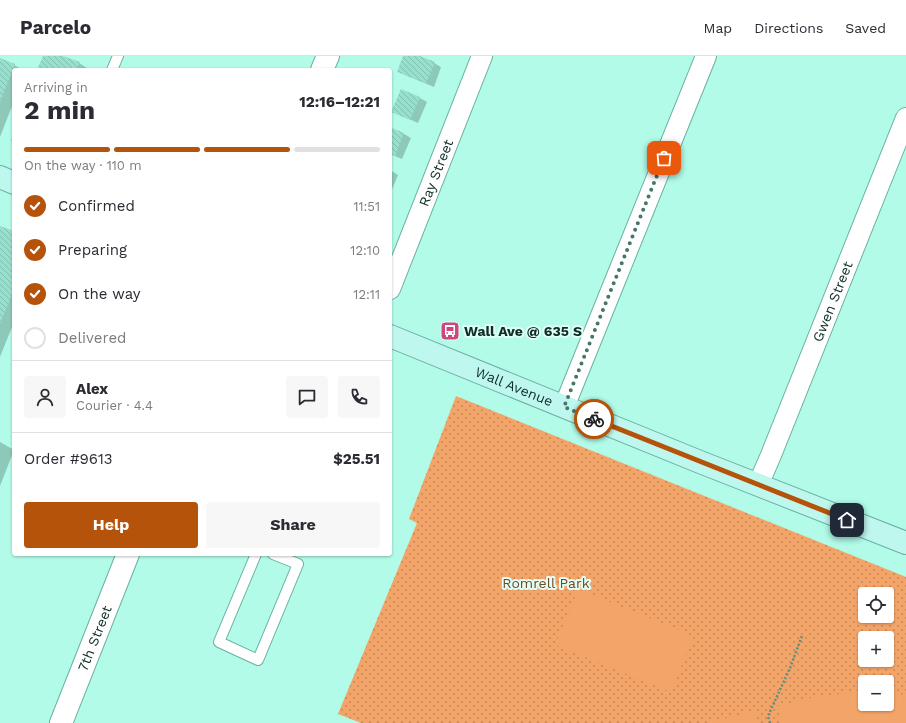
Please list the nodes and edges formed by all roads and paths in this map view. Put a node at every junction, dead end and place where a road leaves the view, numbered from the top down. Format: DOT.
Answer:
graph roads {
  1 [pos="118,56"];
  2 [pos="328,56"];
  3 [pos="482,56"];
  4 [pos="706,56"];
  5 [pos="113,68"];
  6 [pos="323,68"];
  7 [pos="906,118"];
  8 [pos="0,177"];
  9 [pos="12,182"];
  10 [pos="392,284"];
  11 [pos="392,337"];
  12 [pos="564,407"];
  13 [pos="758,484"];
  14 [pos="906,543"];
  15 [pos="127,556"];
  16 [pos="255,556"];
  17 [pos="278,556"];
  18 [pos="802,636"];
  19 [pos="61,723"];
  20 [pos="770,723"];
  1 -- 5 [label="lane"];
  2 -- 6 [label="street"];
  3 -- 10 [label="street, Ray Street"];
  4 -- 12 [label="street"];
  7 -- 13 [label="street, Gwen Street"];
  8 -- 9 [label="main road"];
  11 -- 12 [label="main road, Wall Avenue"];
  12 -- 13 [label="main road, Wall Avenue"];
  13 -- 14 [label="main road, Wall Avenue"];
  15 -- 19 [label="street, 7th Street"];
  16 -- 17 [label="lane"];
  18 -- 20 [label="path"];
}
